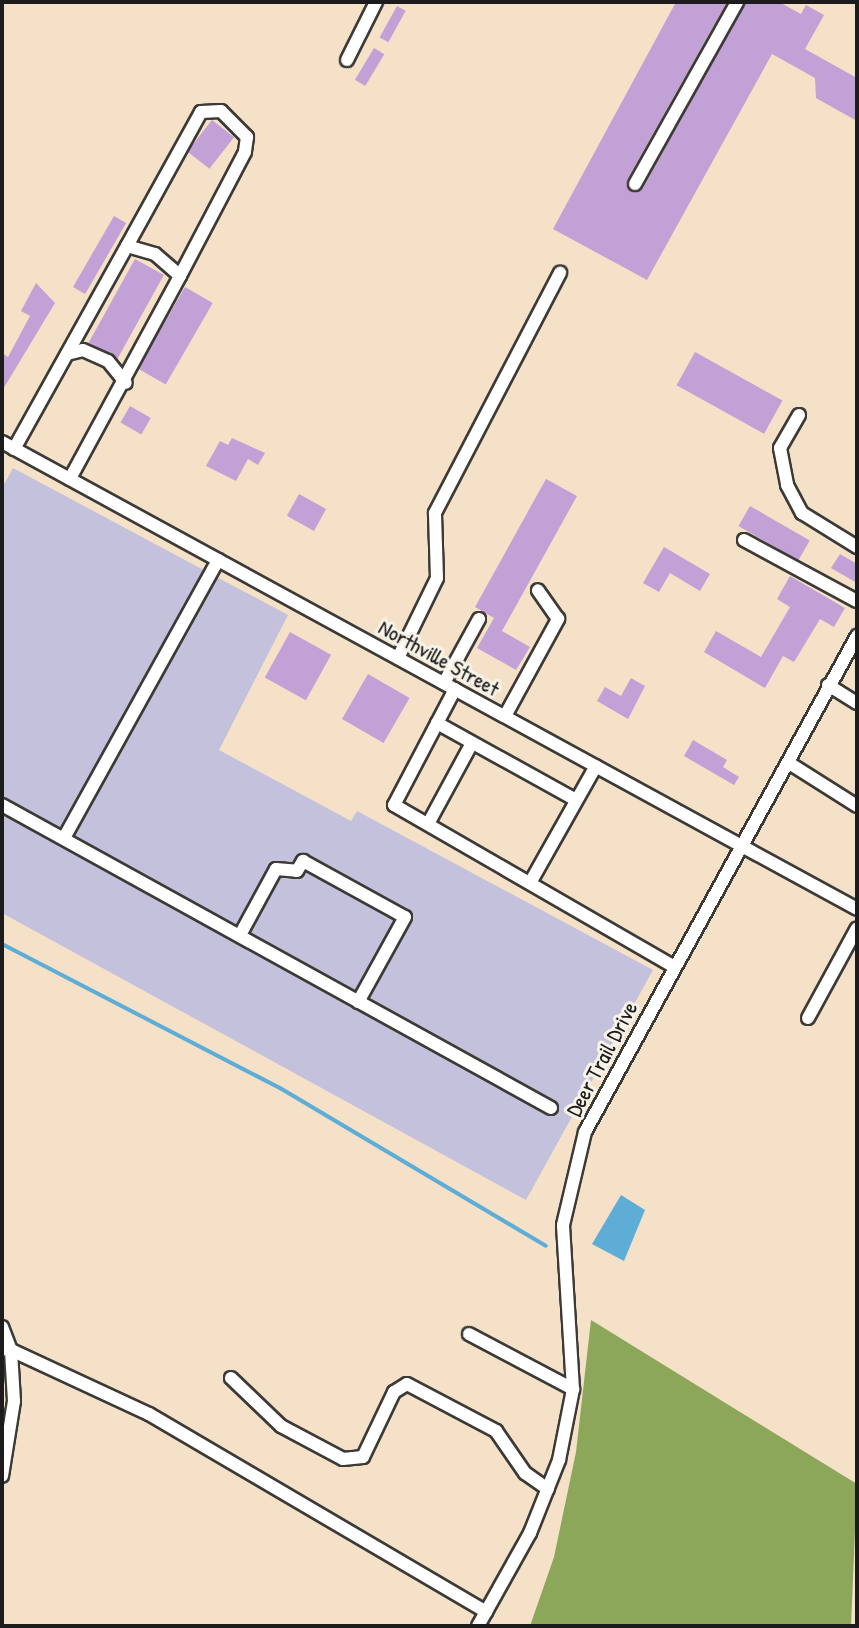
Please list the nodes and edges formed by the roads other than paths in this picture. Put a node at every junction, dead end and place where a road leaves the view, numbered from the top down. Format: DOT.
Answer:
graph roads {
  1 [pos="376,2"];
  2 [pos="737,2"];
  3 [pos="347,60"];
  4 [pos="635,184"];
  5 [pos="127,246"];
  6 [pos="560,273"];
  7 [pos="180,276"];
  8 [pos="67,354"];
  9 [pos="126,383"];
  10 [pos="799,415"];
  11 [pos="8,446"];
  12 [pos="70,479"];
  13 [pos="744,540"];
  14 [pos="857,547"];
  15 [pos="218,560"];
  16 [pos="538,590"];
  17 [pos="857,601"];
  18 [pos="479,619"];
  19 [pos="857,636"];
  20 [pos="398,658"];
  21 [pos="828,685"];
  22 [pos="449,686"];
  23 [pos="857,703"];
  24 [pos="505,716"];
  25 [pos="437,723"];
  26 [pos="472,743"];
  27 [pos="789,763"];
  28 [pos="596,766"];
  29 [pos="576,800"];
  30 [pos="2,805"];
  31 [pos="857,806"];
  32 [pos="428,824"];
  33 [pos="64,838"];
  34 [pos="742,845"];
  35 [pos="530,883"];
  36 [pos="857,909"];
  37 [pos="857,928"];
  38 [pos="240,935"];
  39 [pos="675,967"];
  40 [pos="358,1002"];
  41 [pos="808,1018"];
  42 [pos="551,1108"];
  43 [pos="2,1327"];
  44 [pos="469,1334"];
  45 [pos="6,1349"];
  46 [pos="231,1378"];
  47 [pos="573,1389"];
  48 [pos="2,1476"];
  49 [pos="548,1489"];
  50 [pos="486,1612"];
  51 [pos="478,1626"];
  1 -- 3 [label="street"];
  2 -- 4 [label="street"];
  5 -- 7 [label="street"];
  5 -- 7 [label="street"];
  5 -- 8 [label="street"];
  6 -- 20 [label="street"];
  7 -- 9 [label="street"];
  8 -- 9 [label="street"];
  8 -- 11 [label="street"];
  9 -- 12 [label="street"];
  10 -- 14 [label="street"];
  11 -- 12 [label="street, Northville Street"];
  12 -- 15 [label="street, Northville Street"];
  13 -- 17 [label="street"];
  15 -- 20 [label="street, Northville Street"];
  15 -- 33 [label="street"];
  16 -- 24 [label="street"];
  18 -- 22 [label="street"];
  19 -- 21 [label="street, Deer Trail Drive"];
  20 -- 22 [label="street, Northville Street"];
  21 -- 23 [label="street"];
  21 -- 27 [label="street, Deer Trail Drive"];
  22 -- 24 [label="street, Northville Street"];
  22 -- 25 [label="street"];
  24 -- 28 [label="street, Northville Street"];
  25 -- 26 [label="street"];
  25 -- 32 [label="street"];
  26 -- 29 [label="street"];
  26 -- 32 [label="street"];
  27 -- 31 [label="street"];
  27 -- 34 [label="street, Deer Trail Drive"];
  28 -- 29 [label="street"];
  28 -- 34 [label="street, Northville Street"];
  29 -- 35 [label="street"];
  30 -- 33 [label="street"];
  32 -- 35 [label="street"];
  33 -- 38 [label="street"];
  34 -- 36 [label="street, Northville Street"];
  34 -- 39 [label="street, Deer Trail Drive"];
  35 -- 39 [label="street"];
  37 -- 41 [label="street"];
  38 -- 40 [label="street"];
  38 -- 40 [label="street"];
  39 -- 47 [label="street, Deer Trail Drive"];
  40 -- 42 [label="street"];
  43 -- 45 [label="street"];
  44 -- 47 [label="street"];
  45 -- 48 [label="street"];
  45 -- 50 [label="street"];
  46 -- 49 [label="street"];
  47 -- 49 [label="street, Deer Trail Drive"];
  49 -- 50 [label="street, Deer Trail Drive"];
  50 -- 51 [label="street, Deer Trail Drive"];
}
